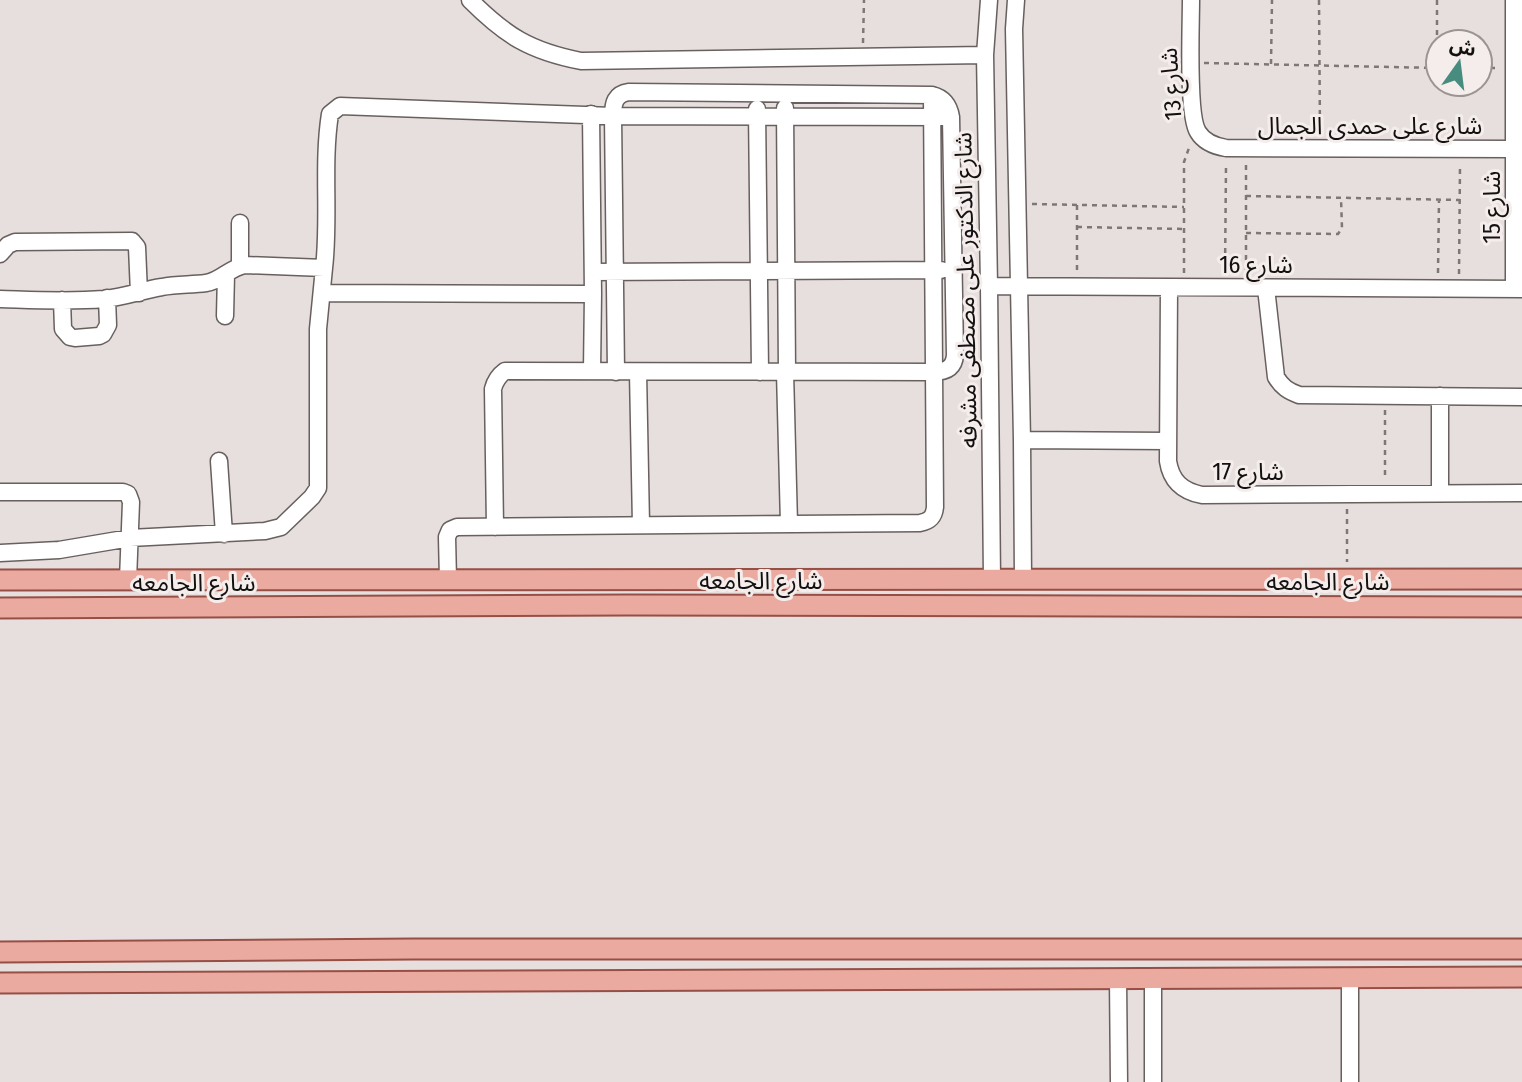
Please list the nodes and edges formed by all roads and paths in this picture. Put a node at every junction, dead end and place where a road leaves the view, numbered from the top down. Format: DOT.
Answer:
graph roads {
  1 [pos="470,0"];
  2 [pos="864,0"];
  3 [pos="989,0"];
  4 [pos="1016,0"];
  5 [pos="1191,0"];
  6 [pos="1272,0"];
  7 [pos="1319,0"];
  8 [pos="1437,0"];
  9 [pos="1514,0"];
  10 [pos="1437,28"];
  11 [pos="985,55"];
  12 [pos="863,57"];
  13 [pos="1518,60"];
  14 [pos="1191,63"];
  15 [pos="1272,64"];
  16 [pos="1319,65"];
  17 [pos="1424,68"];
  18 [pos="756,93"];
  19 [pos="785,93"];
  20 [pos="932,95"];
  21 [pos="591,114"];
  22 [pos="613,116"];
  23 [pos="757,117"];
  24 [pos="785,117"];
  25 [pos="932,117"];
  26 [pos="951,117"];
  27 [pos="1198,133"];
  28 [pos="1226,148"];
  29 [pos="1246,148"];
  30 [pos="1320,149"];
  31 [pos="1460,149"];
  32 [pos="1514,149"];
  33 [pos="1246,196"];
  34 [pos="1341,198"];
  35 [pos="1439,200"];
  36 [pos="1460,200"];
  37 [pos="1018,204"];
  38 [pos="1077,205"];
  39 [pos="1184,207"];
  40 [pos="240,223"];
  41 [pos="1077,226"];
  42 [pos="1184,229"];
  43 [pos="1246,233"];
  44 [pos="0,254"];
  45 [pos="324,268"];
  46 [pos="233,270"];
  47 [pos="933,270"];
  48 [pos="954,270"];
  49 [pos="759,271"];
  50 [pos="786,271"];
  51 [pos="593,272"];
  52 [pos="615,272"];
  53 [pos="989,286"];
  54 [pos="1020,286"];
  55 [pos="1077,287"];
  56 [pos="1177,287"];
  57 [pos="1225,287"];
  58 [pos="1246,288"];
  59 [pos="1266,288"];
  60 [pos="1438,288"];
  61 [pos="1459,288"];
  62 [pos="1518,288"];
  63 [pos="139,293"];
  64 [pos="321,293"];
  65 [pos="593,294"];
  66 [pos="107,298"];
  67 [pos="0,299"];
  68 [pos="62,300"];
  69 [pos="225,316"];
  70 [pos="592,372"];
  71 [pos="616,372"];
  72 [pos="638,372"];
  73 [pos="760,372"];
  74 [pos="786,372"];
  75 [pos="933,372"];
  76 [pos="1384,396"];
  77 [pos="1440,396"];
  78 [pos="1522,397"];
  79 [pos="1022,440"];
  80 [pos="1168,441"];
  81 [pos="219,461"];
  82 [pos="0,492"];
  83 [pos="1522,493"];
  84 [pos="1347,494"];
  85 [pos="1386,494"];
  86 [pos="1440,494"];
  87 [pos="789,524"];
  88 [pos="641,525"];
  89 [pos="495,527"];
  90 [pos="224,534"];
  91 [pos="130,538"];
  92 [pos="0,553"];
  93 [pos="628,579"];
  94 [pos="992,579"];
  95 [pos="1023,579"];
  96 [pos="1347,579"];
  97 [pos="1522,579"];
  98 [pos="0,580"];
  99 [pos="128,580"];
  100 [pos="448,580"];
  101 [pos="628,605"];
  102 [pos="1522,607"];
  103 [pos="0,608"];
  104 [pos="1118,948"];
  105 [pos="1153,948"];
  106 [pos="1449,949"];
  107 [pos="1522,949"];
  108 [pos="0,952"];
  109 [pos="1350,977"];
  110 [pos="1448,977"];
  111 [pos="1522,977"];
  112 [pos="1153,978"];
  113 [pos="1118,979"];
  114 [pos="0,983"];
  115 [pos="1119,1082"];
  116 [pos="1153,1082"];
  117 [pos="1350,1082"];
  1 -- 12 [label="street"];
  2 -- 12 [label="path"];
  3 -- 11 [label="street, شارع الدكتور على مصطفى مشرفه"];
  4 -- 37 [label="street"];
  5 -- 14 [label="street, شارع 13"];
  6 -- 15 [label="path"];
  7 -- 16 [label="path"];
  8 -- 10 [label="path"];
  9 -- 13 [label="street, شارع 15"];
  11 -- 12 [label="street"];
  11 -- 53 [label="street, شارع الدكتور على مصطفى مشرفه"];
  13 -- 32 [label="street, شارع 15"];
  14 -- 15 [label="path"];
  14 -- 27 [label="street, شارع 13"];
  15 -- 16 [label="path"];
  16 -- 17 [label="path"];
  16 -- 30 [label="path"];
  18 -- 19 [label="street"];
  18 -- 22 [label="street"];
  18 -- 23 [label="street"];
  19 -- 20 [label="street"];
  19 -- 24 [label="street"];
  20 -- 25 [label="street"];
  20 -- 26 [label="street"];
  21 -- 22 [label="street"];
  21 -- 45 [label="street"];
  21 -- 51 [label="street"];
  22 -- 23 [label="street"];
  22 -- 52 [label="street"];
  23 -- 24 [label="street"];
  23 -- 49 [label="street"];
  24 -- 25 [label="street"];
  24 -- 50 [label="street"];
  25 -- 26 [label="street"];
  25 -- 47 [label="street"];
  26 -- 48 [label="street"];
  27 -- 28 [label="street, شارع 13"];
  27 -- 39 [label="path"];
  28 -- 29 [label="street, شارع على حمدى الجمال"];
  28 -- 57 [label="path"];
  29 -- 30 [label="street, شارع على حمدى الجمال"];
  29 -- 33 [label="path"];
  30 -- 31 [label="street, شارع على حمدى الجمال"];
  31 -- 32 [label="street, شارع على حمدى الجمال"];
  31 -- 36 [label="path"];
  32 -- 62 [label="street, شارع 15"];
  33 -- 34 [label="path"];
  33 -- 43 [label="path"];
  34 -- 35 [label="path"];
  34 -- 43 [label="path"];
  35 -- 36 [label="path"];
  35 -- 60 [label="path"];
  36 -- 61 [label="path"];
  37 -- 38 [label="path"];
  37 -- 54 [label="street"];
  38 -- 39 [label="path"];
  38 -- 41 [label="path"];
  39 -- 42 [label="path"];
  40 -- 46 [label="street"];
  41 -- 42 [label="path"];
  41 -- 55 [label="path"];
  42 -- 56 [label="path"];
  43 -- 58 [label="path"];
  44 -- 63 [label="street"];
  45 -- 46 [label="street"];
  45 -- 64 [label="street"];
  46 -- 63 [label="street"];
  46 -- 69 [label="street"];
  47 -- 48 [label="street"];
  47 -- 50 [label="street"];
  47 -- 75 [label="street"];
  48 -- 75 [label="street"];
  49 -- 50 [label="street"];
  49 -- 52 [label="street"];
  49 -- 73 [label="street"];
  50 -- 74 [label="street"];
  51 -- 52 [label="street"];
  51 -- 65 [label="street"];
  52 -- 71 [label="street"];
  53 -- 54 [label="street, شارع 16"];
  53 -- 94 [label="street, شارع الدكتور على مصطفى مشرفه"];
  54 -- 55 [label="street, شارع 16"];
  54 -- 79 [label="street"];
  55 -- 56 [label="street, شارع 16"];
  56 -- 57 [label="street, شارع 16"];
  56 -- 80 [label="street, شارع 17"];
  57 -- 58 [label="street, شارع 16"];
  58 -- 59 [label="street, شارع 16"];
  59 -- 60 [label="street, شارع 16"];
  59 -- 76 [label="street"];
  60 -- 61 [label="street, شارع 16"];
  61 -- 62 [label="street, شارع 16"];
  63 -- 66 [label="street"];
  64 -- 65 [label="street"];
  64 -- 90 [label="street"];
  65 -- 70 [label="street"];
  66 -- 68 [label="street"];
  66 -- 68 [label="street"];
  67 -- 68 [label="street"];
  70 -- 71 [label="street"];
  70 -- 89 [label="street"];
  71 -- 72 [label="street"];
  72 -- 73 [label="street"];
  72 -- 88 [label="street"];
  73 -- 74 [label="street"];
  74 -- 75 [label="street"];
  74 -- 87 [label="street"];
  75 -- 87 [label="street"];
  76 -- 77 [label="street"];
  76 -- 85 [label="path"];
  77 -- 78 [label="street"];
  77 -- 86 [label="street"];
  79 -- 80 [label="street"];
  79 -- 95 [label="street"];
  80 -- 84 [label="street, شارع 17"];
  81 -- 90 [label="street"];
  82 -- 91 [label="street"];
  83 -- 86 [label="street, شارع 17"];
  84 -- 85 [label="street, شارع 17"];
  84 -- 96 [label="path"];
  85 -- 86 [label="street, شارع 17"];
  87 -- 88 [label="street"];
  88 -- 89 [label="street"];
  89 -- 100 [label="street"];
  90 -- 91 [label="street"];
  91 -- 92 [label="street"];
  91 -- 99 [label="street"];
  93 -- 94 [label="main road, شارع الجامعه"];
  93 -- 100 [label="main road, شارع الجامعه"];
  93 -- 101 [label="main road"];
  94 -- 95 [label="main road, شارع الجامعه"];
  95 -- 96 [label="main road, شارع الجامعه"];
  96 -- 97 [label="main road, شارع الجامعه"];
  98 -- 99 [label="main road, شارع الجامعه"];
  99 -- 100 [label="main road, شارع الجامعه"];
  101 -- 102 [label="main road, شارع الجامعه"];
  101 -- 103 [label="main road, شارع الجامعه"];
  104 -- 105 [label="main road"];
  104 -- 108 [label="main road"];
  104 -- 113 [label="main road"];
  105 -- 106 [label="main road"];
  105 -- 112 [label="main road"];
  106 -- 107 [label="main road"];
  106 -- 110 [label="main road"];
  109 -- 110 [label="main road"];
  109 -- 112 [label="main road"];
  109 -- 117 [label="street"];
  110 -- 111 [label="main road"];
  112 -- 113 [label="main road"];
  112 -- 116 [label="street"];
  113 -- 114 [label="main road"];
  113 -- 115 [label="street"];
}
